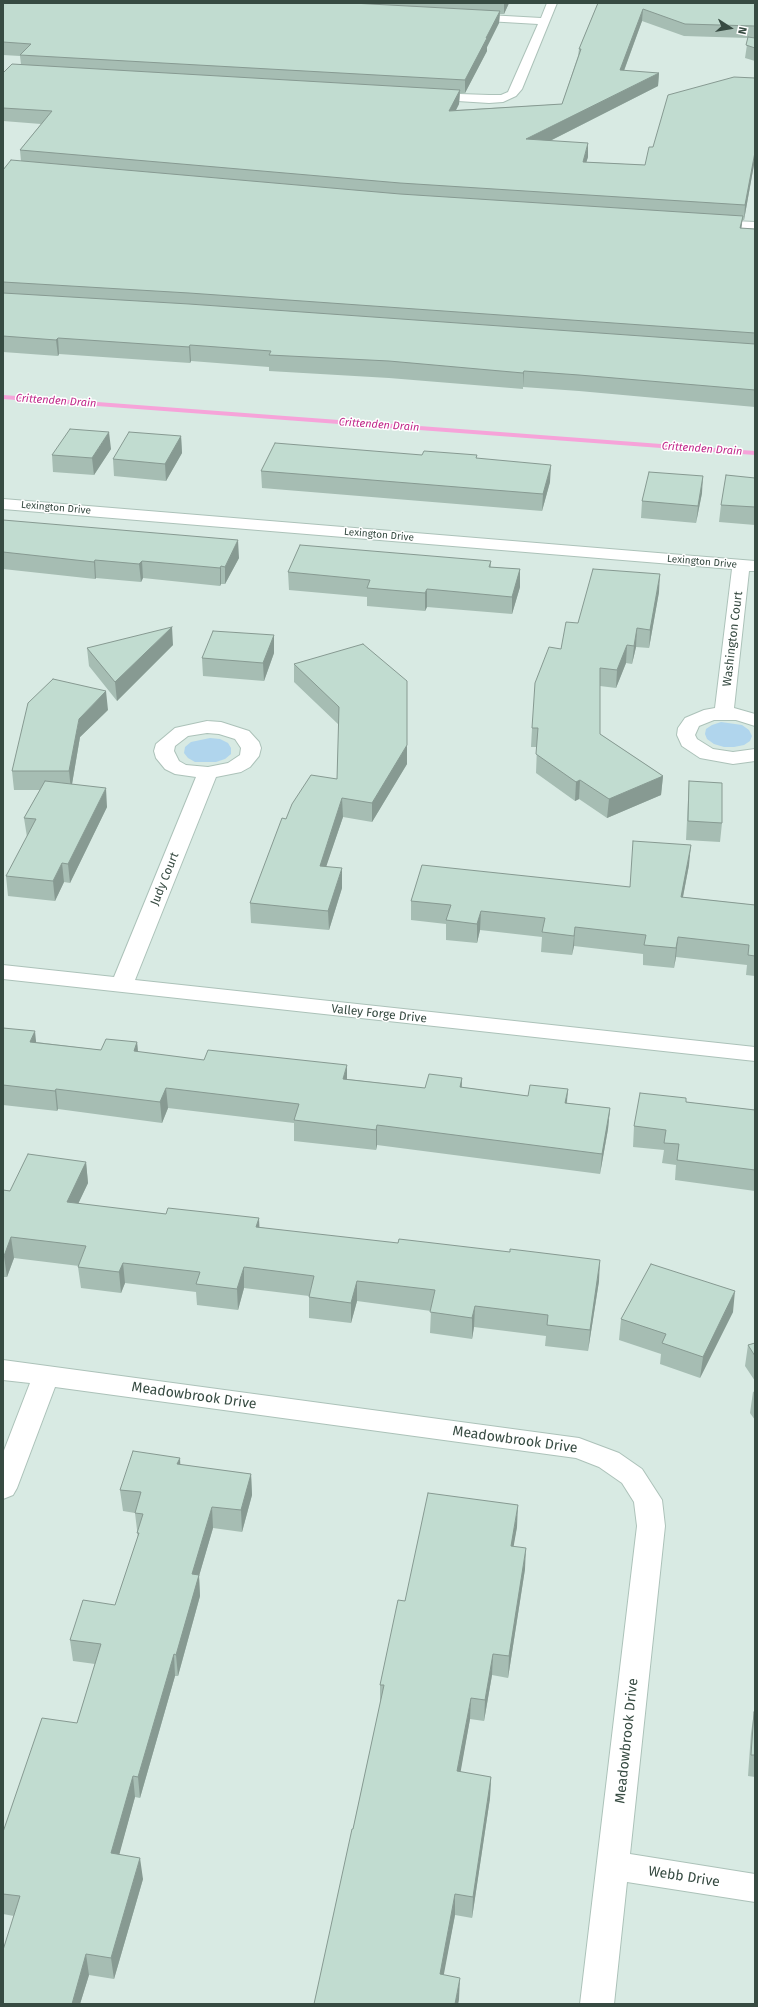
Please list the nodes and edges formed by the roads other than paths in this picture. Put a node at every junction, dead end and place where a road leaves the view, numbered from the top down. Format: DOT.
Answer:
graph roads {
  1 [pos="552,3"];
  2 [pos="460,17"];
  3 [pos="545,22"];
  4 [pos="419,96"];
  5 [pos="701,223"];
  6 [pos="755,226"];
  7 [pos="3,504"];
  8 [pos="748,566"];
  9 [pos="724,713"];
  10 [pos="755,720"];
  11 [pos="755,755"];
  12 [pos="208,773"];
  13 [pos="3,972"];
  14 [pos="122,985"];
  15 [pos="755,1054"];
  16 [pos="3,1370"];
  17 [pos="46,1376"];
  18 [pos="3,1488"];
  19 [pos="613,1866"];
  20 [pos="755,1888"];
  21 [pos="597,2004"];
  1 -- 3 [label="street"];
  2 -- 3 [label="street"];
  3 -- 4 [label="street"];
  5 -- 6 [label="street"];
  7 -- 8 [label="street, Lexington Drive"];
  8 -- 9 [label="street, Washington Court"];
  9 -- 10 [label="street"];
  9 -- 11 [label="street"];
  12 -- 14 [label="street, Judy Court"];
  13 -- 14 [label="street, Valley Forge Drive"];
  14 -- 15 [label="street, Valley Forge Drive"];
  16 -- 17 [label="street, Meadowbrook Drive"];
  17 -- 18 [label="street"];
  17 -- 19 [label="street, Meadowbrook Drive"];
  19 -- 20 [label="street, Webb Drive"];
  19 -- 21 [label="street, Meadowbrook Drive"];
}
